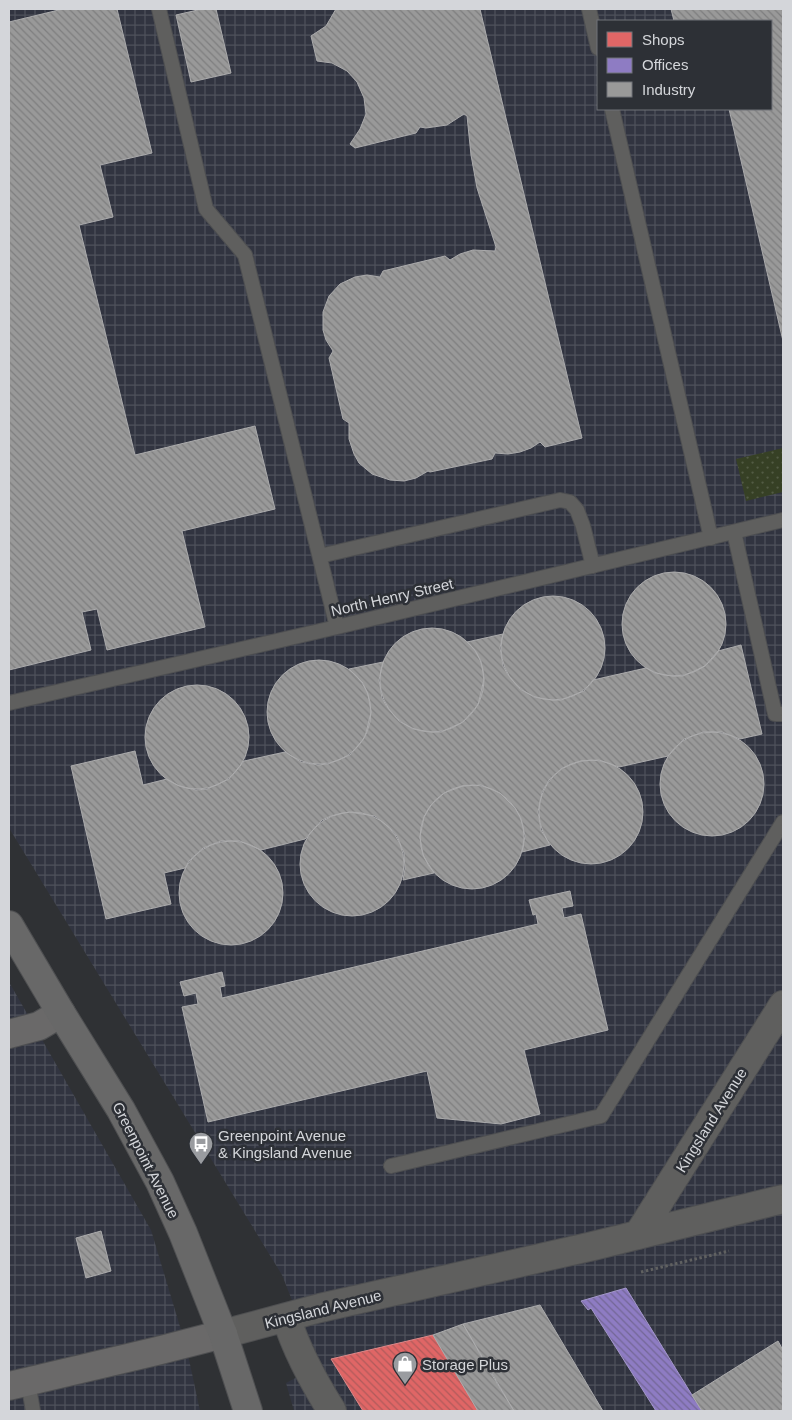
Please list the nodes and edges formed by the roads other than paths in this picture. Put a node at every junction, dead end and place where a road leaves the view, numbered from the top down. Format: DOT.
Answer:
graph roads {
  1 [pos="159,9"];
  2 [pos="589,9"];
  3 [pos="597,44"];
  4 [pos="612,110"];
  5 [pos="783,520"];
  6 [pos="734,532"];
  7 [pos="711,538"];
  8 [pos="320,556"];
  9 [pos="593,566"];
  10 [pos="337,627"];
  11 [pos="9,703"];
  12 [pos="783,714"];
  13 [pos="783,822"];
  14 [pos="9,925"];
  15 [pos="783,1005"];
  16 [pos="61,1013"];
  17 [pos="9,1034"];
  18 [pos="391,1166"];
  19 [pos="783,1200"];
  20 [pos="638,1235"];
  21 [pos="286,1317"];
  22 [pos="223,1334"];
  23 [pos="18,1384"];
  24 [pos="33,1411"];
  25 [pos="248,1411"];
  26 [pos="332,1411"];
  1 -- 8 [label="lane"];
  2 -- 3 [label="lane"];
  4 -- 7 [label="lane"];
  5 -- 6 [label="lane, North Henry Street"];
  6 -- 7 [label="lane, North Henry Street"];
  6 -- 12 [label="lane"];
  7 -- 9 [label="lane, North Henry Street"];
  8 -- 9 [label="lane"];
  8 -- 10 [label="lane"];
  9 -- 10 [label="lane, North Henry Street"];
  10 -- 11 [label="lane, North Henry Street"];
  13 -- 18 [label="lane"];
  14 -- 16 [label="main road, Greenpoint Avenue"];
  15 -- 20 [label="street, Kingsland Avenue"];
  16 -- 17 [label="main road"];
  16 -- 22 [label="main road, Greenpoint Avenue"];
  19 -- 20 [label="street, Kingsland Avenue"];
  20 -- 21 [label="street, Kingsland Avenue"];
  21 -- 22 [label="street, Kingsland Avenue"];
  21 -- 26 [label="street"];
  22 -- 23 [label="main road, Kingsland Avenue"];
  22 -- 25 [label="main road, Greenpoint Avenue"];
  23 -- 24 [label="lane"];
}
